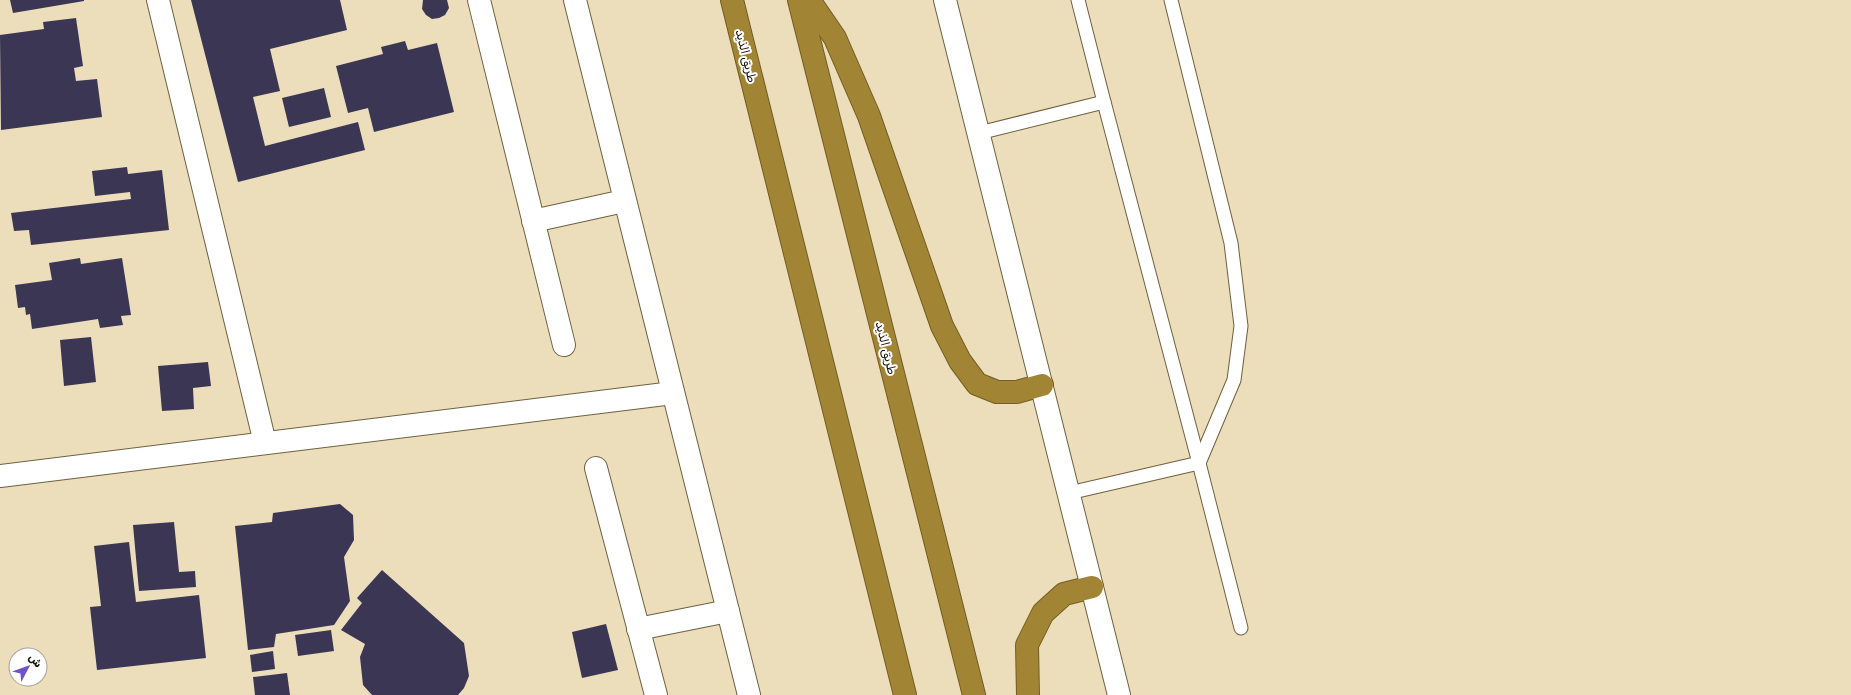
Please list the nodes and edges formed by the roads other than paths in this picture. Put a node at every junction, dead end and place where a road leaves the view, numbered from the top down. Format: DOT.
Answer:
graph roads {
  1 [pos="158,0"];
  2 [pos="479,0"];
  3 [pos="575,0"];
  4 [pos="732,0"];
  5 [pos="798,0"];
  6 [pos="809,0"];
  7 [pos="946,0"];
  8 [pos="1078,0"];
  9 [pos="1171,0"];
  10 [pos="1104,102"];
  11 [pos="979,133"];
  12 [pos="624,201"];
  13 [pos="533,221"];
  14 [pos="564,345"];
  15 [pos="1042,385"];
  16 [pos="673,393"];
  17 [pos="265,443"];
  18 [pos="1199,463"];
  19 [pos="596,468"];
  20 [pos="0,476"];
  21 [pos="1069,492"];
  22 [pos="1092,586"];
  23 [pos="728,611"];
  24 [pos="1241,628"];
  25 [pos="638,629"];
  26 [pos="656,695"];
  27 [pos="749,695"];
  28 [pos="905,695"];
  29 [pos="974,695"];
  30 [pos="1028,695"];
  31 [pos="1119,695"];
  1 -- 17 [label="street"];
  2 -- 13 [label="street"];
  3 -- 12 [label="street"];
  4 -- 28 [label="highway, طريق الذيد"];
  5 -- 29 [label="highway, طريق الذيد"];
  6 -- 15 [label="highway"];
  7 -- 11 [label="street"];
  8 -- 10 [label="lane"];
  9 -- 18 [label="lane"];
  10 -- 11 [label="lane"];
  10 -- 18 [label="lane"];
  11 -- 15 [label="street"];
  12 -- 13 [label="street"];
  12 -- 16 [label="street"];
  13 -- 14 [label="street"];
  15 -- 21 [label="street"];
  16 -- 17 [label="street"];
  16 -- 23 [label="street"];
  17 -- 20 [label="street"];
  18 -- 21 [label="lane"];
  18 -- 24 [label="lane"];
  19 -- 25 [label="street"];
  21 -- 22 [label="street"];
  22 -- 30 [label="highway"];
  22 -- 31 [label="street"];
  23 -- 25 [label="street"];
  23 -- 27 [label="street"];
  25 -- 26 [label="street"];
}
